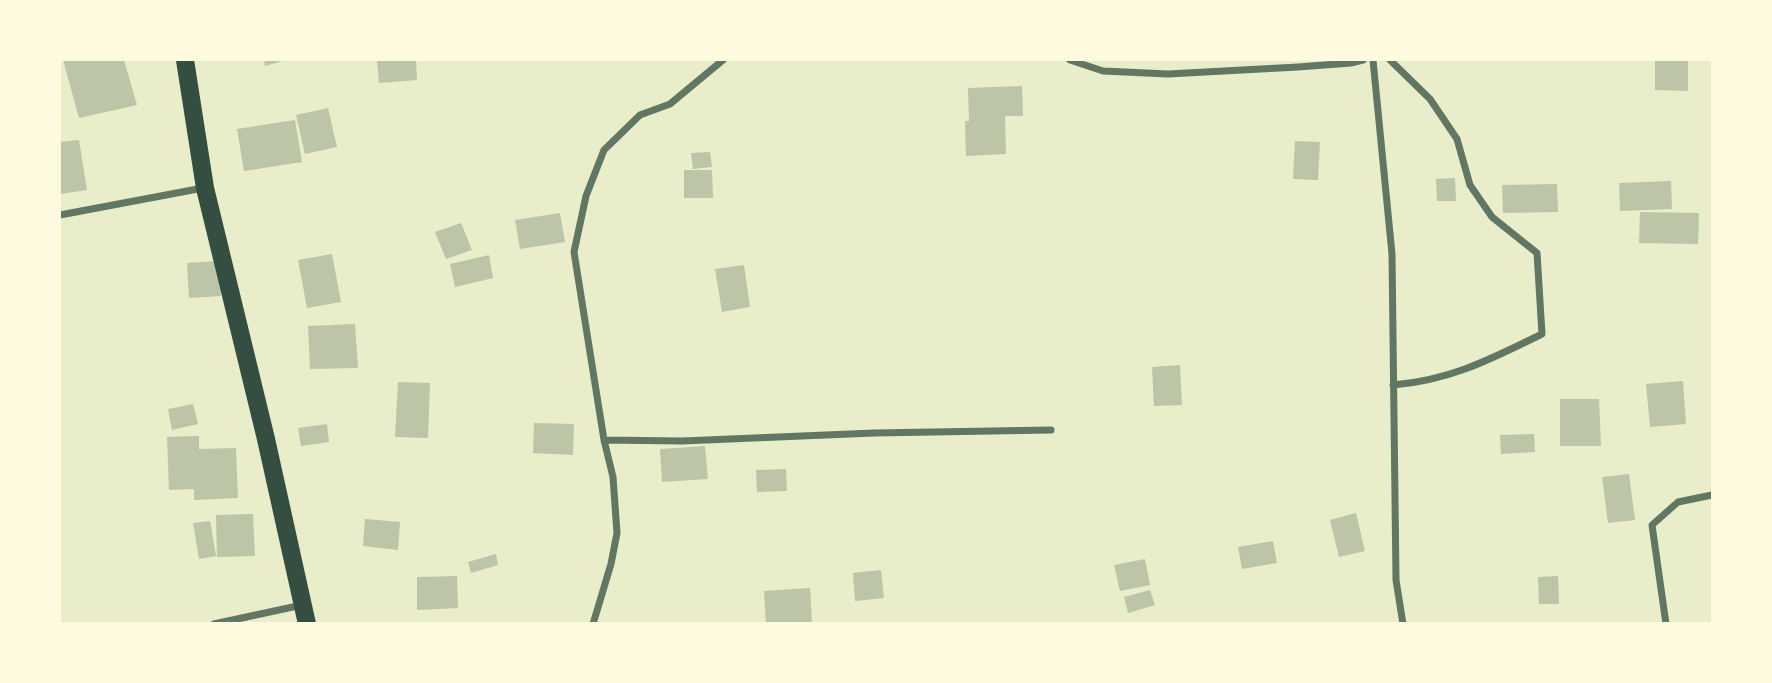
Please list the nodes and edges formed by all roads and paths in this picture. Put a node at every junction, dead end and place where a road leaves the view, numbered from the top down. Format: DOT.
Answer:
graph roads {
  1 [pos="185,60"];
  2 [pos="723,60"];
  3 [pos="1070,60"];
  4 [pos="1363,60"];
  5 [pos="1373,60"];
  6 [pos="1390,60"];
  7 [pos="205,188"];
  8 [pos="60,215"];
  9 [pos="1394,385"];
  10 [pos="1051,430"];
  11 [pos="604,440"];
  12 [pos="1713,495"];
  13 [pos="303,605"];
  14 [pos="214,624"];
  15 [pos="307,624"];
  16 [pos="593,624"];
  17 [pos="1404,624"];
  18 [pos="1666,624"];
  1 -- 7 [label="main road"];
  2 -- 11 [label="street"];
  3 -- 4 [label="street"];
  5 -- 9 [label="street"];
  6 -- 9 [label="street"];
  7 -- 8 [label="street"];
  7 -- 13 [label="main road"];
  9 -- 17 [label="street"];
  10 -- 11 [label="street"];
  11 -- 16 [label="street"];
  12 -- 18 [label="street"];
  13 -- 14 [label="street"];
  13 -- 15 [label="main road"];
}
